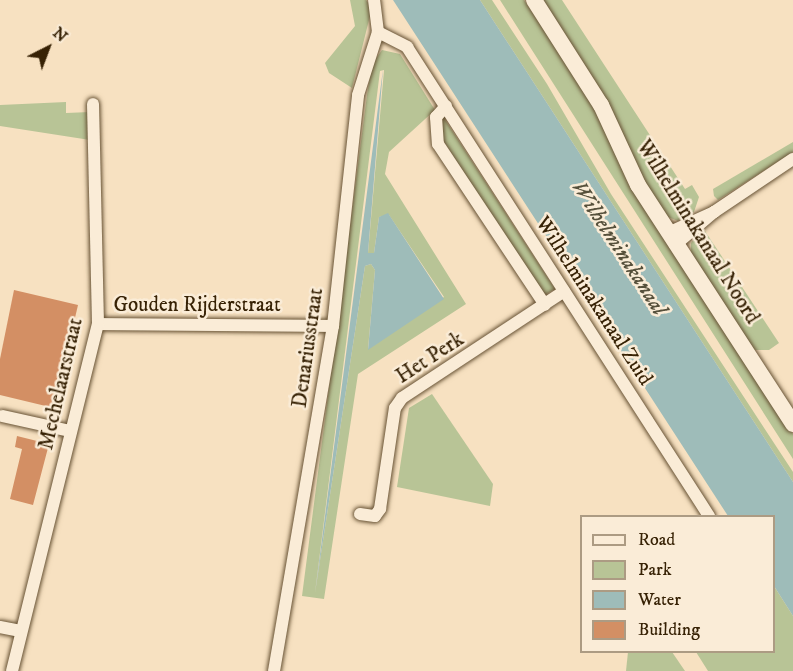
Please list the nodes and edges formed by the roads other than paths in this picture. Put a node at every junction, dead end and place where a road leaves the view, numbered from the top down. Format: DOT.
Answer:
graph roads {
  1 [pos="374,0"];
  2 [pos="534,0"];
  3 [pos="378,32"];
  4 [pos="93,104"];
  5 [pos="446,106"];
  6 [pos="793,159"];
  7 [pos="671,239"];
  8 [pos="564,291"];
  9 [pos="545,305"];
  10 [pos="98,324"];
  11 [pos="333,326"];
  12 [pos="2,416"];
  13 [pos="793,424"];
  14 [pos="70,431"];
  15 [pos="360,514"];
  16 [pos="708,515"];
  17 [pos="0,627"];
  18 [pos="21,632"];
  19 [pos="12,671"];
  20 [pos="274,671"];
  1 -- 3 [label="street"];
  2 -- 7 [label="street, Wilhelminakanaal Noord"];
  3 -- 5 [label="street, Wilhelminakanaal Zuid"];
  3 -- 11 [label="street, Denariusstraat"];
  4 -- 10 [label="street, Mechelaarstraat"];
  5 -- 8 [label="street, Wilhelminakanaal Zuid"];
  5 -- 9 [label="street, Wilhelminakanaal Zuid"];
  6 -- 7 [label="street"];
  7 -- 13 [label="street, Wilhelminakanaal Noord"];
  8 -- 9 [label="street, Het Perk"];
  8 -- 16 [label="street, Wilhelminakanaal Zuid"];
  9 -- 15 [label="street, Het Perk"];
  10 -- 11 [label="street, Gouden Rijderstraat"];
  10 -- 14 [label="street, Mechelaarstraat"];
  11 -- 20 [label="street, Denariusstraat"];
  12 -- 14 [label="street"];
  14 -- 18 [label="street, Mechelaarstraat"];
  17 -- 18 [label="street"];
  18 -- 19 [label="street, Mechelaarstraat"];
}
